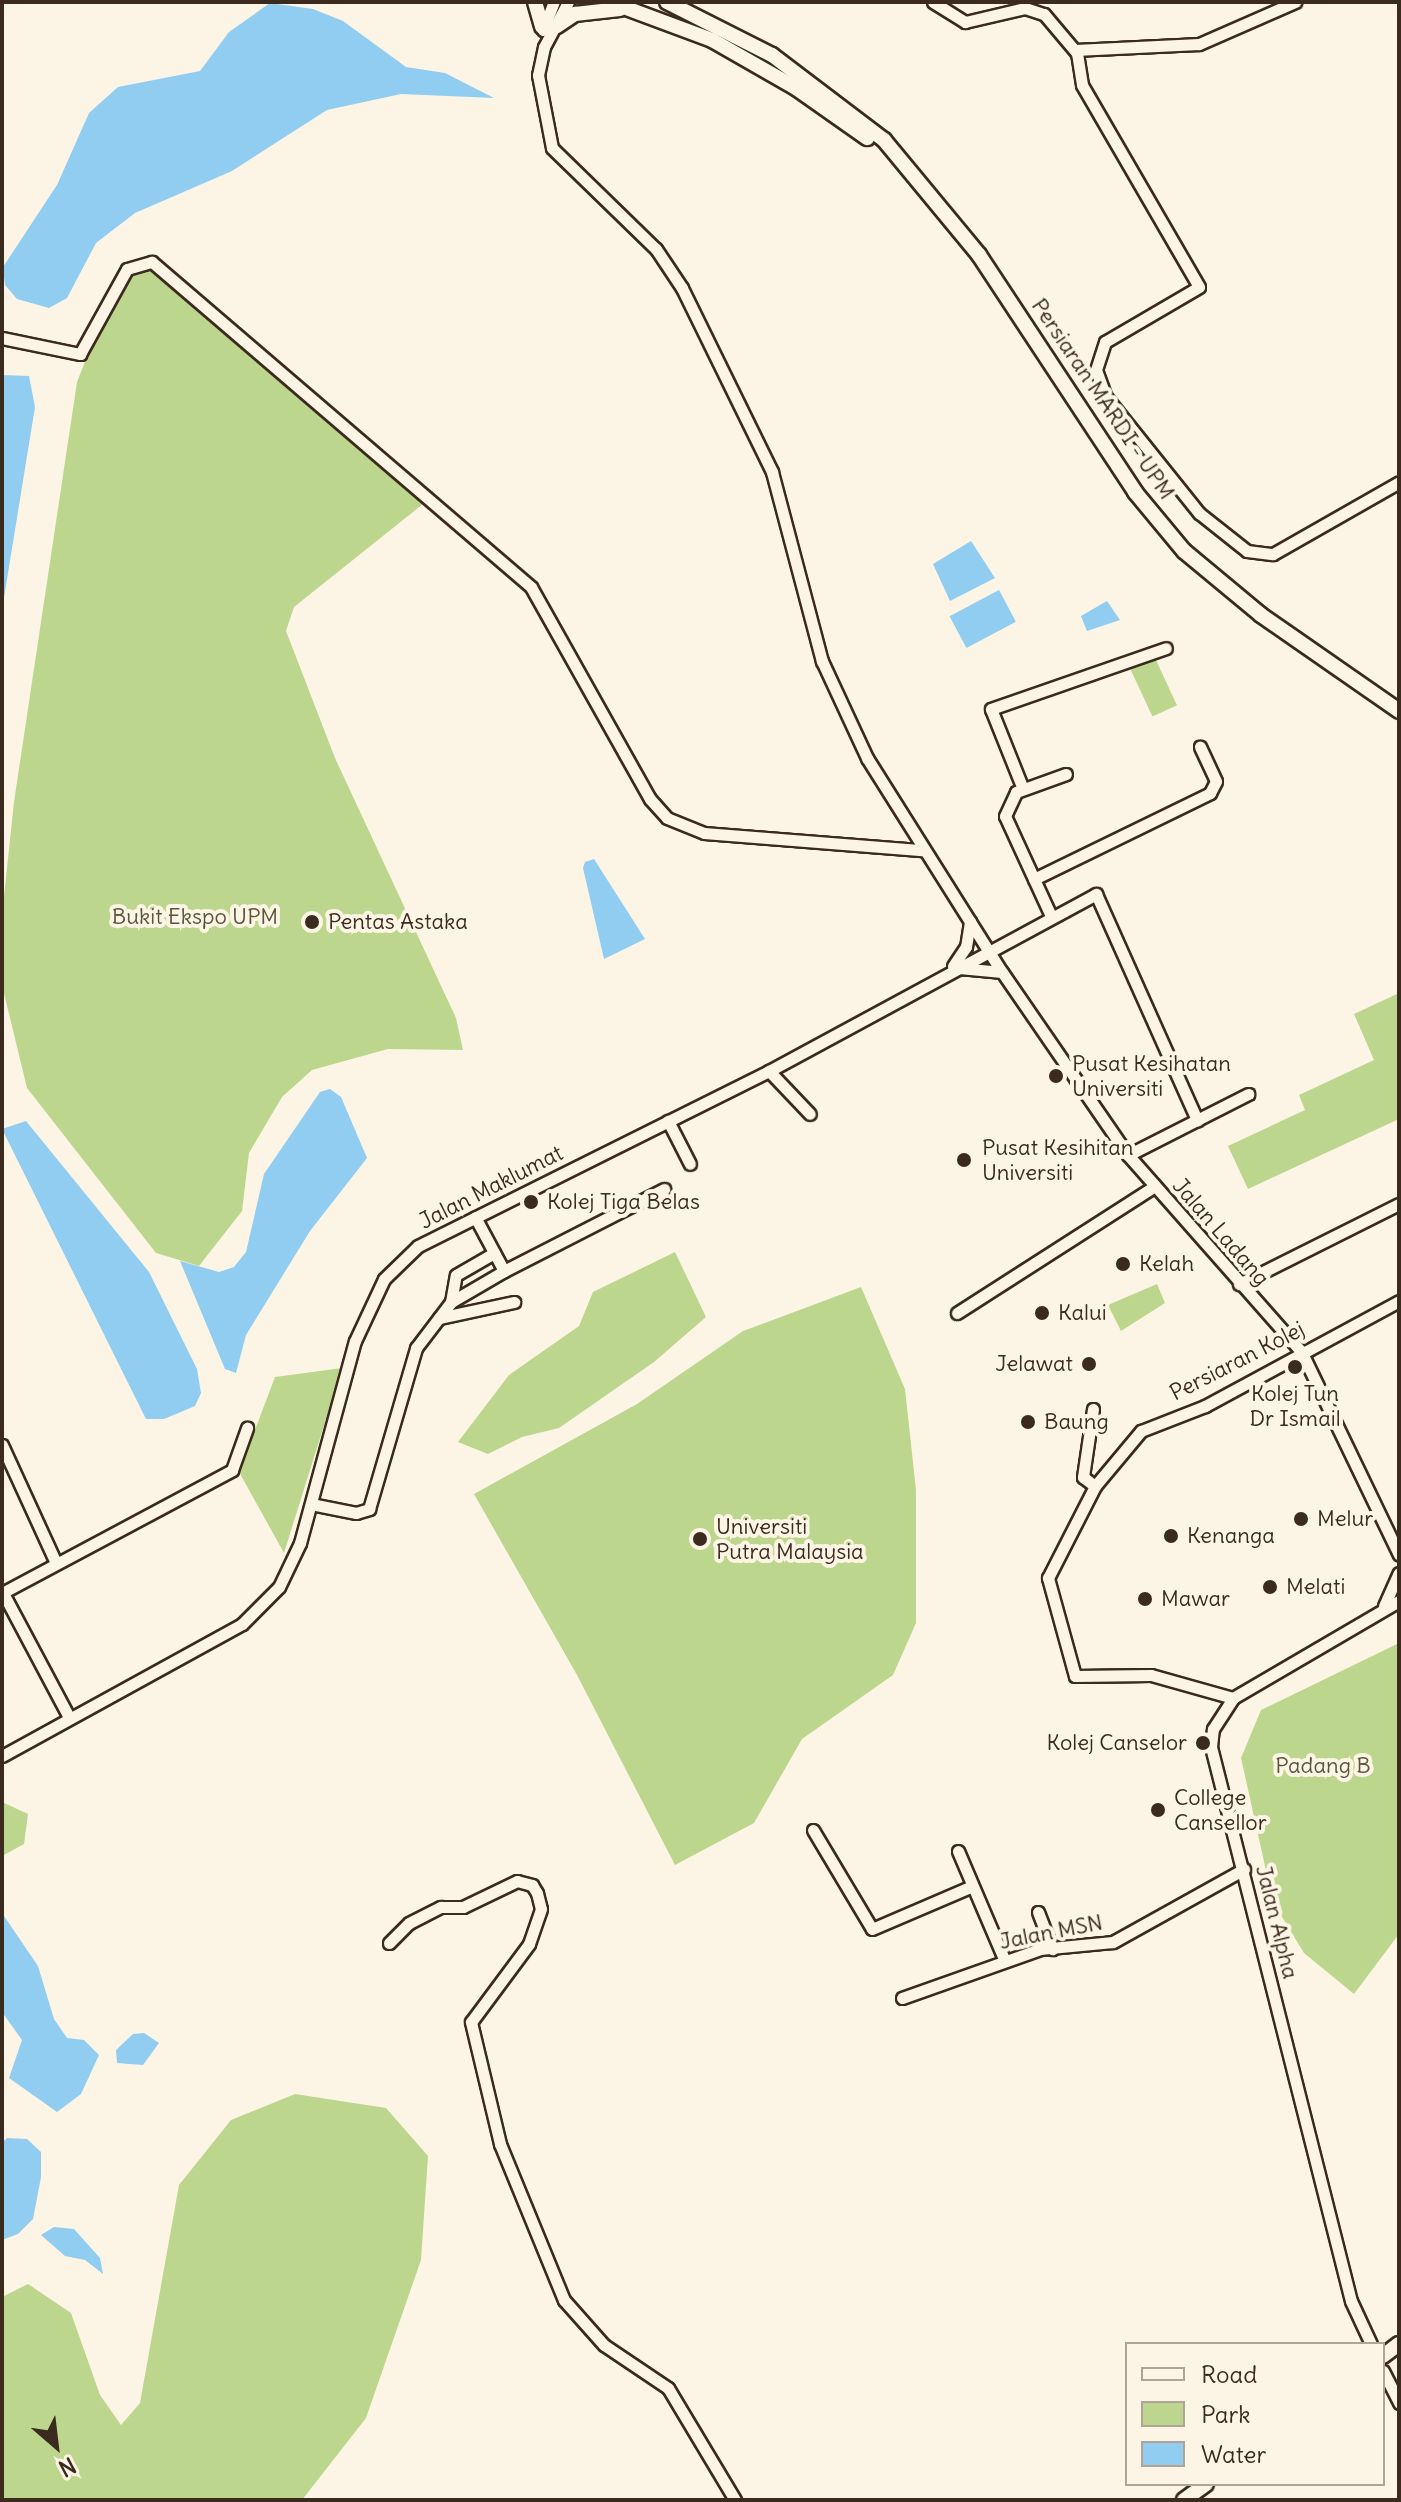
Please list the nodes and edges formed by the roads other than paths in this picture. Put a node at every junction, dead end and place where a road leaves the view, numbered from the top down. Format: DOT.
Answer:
graph roads {
  1 [pos="535,2"];
  2 [pos="554,2"];
  3 [pos="568,2"];
  4 [pos="610,2"];
  5 [pos="667,2"];
  6 [pos="933,2"];
  7 [pos="1295,2"];
  8 [pos="636,11"];
  9 [pos="549,26"];
  10 [pos="1076,57"];
  11 [pos="910,174"];
  12 [pos="2,338"];
  13 [pos="1399,482"];
  14 [pos="1166,648"];
  15 [pos="1399,711"];
  16 [pos="1200,747"];
  17 [pos="1066,774"];
  18 [pos="1023,789"];
  19 [pos="922,850"];
  20 [pos="1034,879"];
  21 [pos="1051,916"];
  22 [pos="970,921"];
  23 [pos="988,949"];
  24 [pos="950,969"];
  25 [pos="1002,972"];
  26 [pos="769,1071"];
  27 [pos="1248,1094"];
  28 [pos="810,1114"];
  29 [pos="1197,1120"];
  30 [pos="668,1121"];
  31 [pos="1128,1155"];
  32 [pos="690,1164"];
  33 [pos="1155,1186"];
  34 [pos="664,1189"];
  35 [pos="1399,1204"];
  36 [pos="475,1217"];
  37 [pos="494,1253"];
  38 [pos="504,1271"];
  39 [pos="1239,1284"];
  40 [pos="1399,1301"];
  41 [pos="451,1302"];
  42 [pos="514,1302"];
  43 [pos="957,1313"];
  44 [pos="439,1318"];
  45 [pos="1301,1351"];
  46 [pos="1093,1409"];
  47 [pos="247,1428"];
  48 [pos="2,1445"];
  49 [pos="1095,1486"];
  50 [pos="311,1504"];
  51 [pos="1399,1555"];
  52 [pos="56,1563"];
  53 [pos="1399,1573"];
  54 [pos="2,1593"];
  55 [pos="1399,1601"];
  56 [pos="1381,1610"];
  57 [pos="1233,1698"];
  58 [pos="68,1715"];
  59 [pos="2,1756"];
  60 [pos="813,1830"];
  61 [pos="958,1851"];
  62 [pos="1244,1869"];
  63 [pos="970,1887"];
  64 [pos="1038,1912"];
  65 [pos="389,1943"];
  66 [pos="1052,1949"];
  67 [pos="1004,1959"];
  68 [pos="902,1998"];
  69 [pos="1370,2342"];
  70 [pos="1385,2375"];
  71 [pos="1399,2403"];
  72 [pos="1203,2486"];
  73 [pos="735,2500"];
  74 [pos="1184,2500"];
  1 -- 9 [label="street"];
  2 -- 9 [label="street"];
  3 -- 9 [label="street"];
  4 -- 8 [label="street, Persiaran MARDI - UPM"];
  5 -- 11 [label="street, Persiaran MARDI - UPM"];
  6 -- 10 [label="street"];
  7 -- 10 [label="street"];
  8 -- 9 [label="street"];
  8 -- 11 [label="street, Persiaran MARDI - UPM"];
  9 -- 19 [label="street, Jalan Ladang"];
  10 -- 13 [label="street"];
  11 -- 15 [label="street, Persiaran MARDI - UPM"];
  12 -- 19 [label="street"];
  14 -- 18 [label="street"];
  16 -- 20 [label="street"];
  17 -- 18 [label="street"];
  18 -- 20 [label="street"];
  19 -- 22 [label="street, Jalan Ladang"];
  20 -- 21 [label="street"];
  21 -- 23 [label="street, Jalan Maklumat"];
  21 -- 29 [label="street, Jalan Maklumat"];
  22 -- 23 [label="street, Jalan Ladang"];
  22 -- 24 [label="street"];
  23 -- 24 [label="street, Jalan Maklumat"];
  23 -- 25 [label="street, Jalan Ladang"];
  24 -- 25 [label="street"];
  24 -- 26 [label="street, Jalan Maklumat"];
  25 -- 31 [label="street, Jalan Ladang"];
  26 -- 28 [label="street"];
  26 -- 30 [label="street, Jalan Maklumat"];
  27 -- 29 [label="street"];
  29 -- 31 [label="street"];
  30 -- 32 [label="street"];
  30 -- 36 [label="street, Jalan Maklumat"];
  31 -- 33 [label="street, Jalan Ladang"];
  33 -- 39 [label="street, Jalan Ladang"];
  33 -- 43 [label="street"];
  34 -- 38 [label="street"];
  35 -- 39 [label="street"];
  36 -- 37 [label="street"];
  36 -- 50 [label="street, Jalan Maklumat"];
  37 -- 38 [label="street"];
  37 -- 41 [label="street"];
  38 -- 41 [label="street"];
  39 -- 45 [label="street, Jalan Ladang"];
  40 -- 45 [label="street, Persiaran Kolej"];
  41 -- 44 [label="street"];
  42 -- 44 [label="street"];
  44 -- 50 [label="street"];
  45 -- 49 [label="street, Persiaran Kolej"];
  45 -- 51 [label="street, Jalan Ladang"];
  46 -- 49 [label="street"];
  47 -- 52 [label="street"];
  48 -- 52 [label="street"];
  49 -- 57 [label="street, Persiaran Kolej"];
  50 -- 58 [label="street, Jalan Maklumat"];
  52 -- 54 [label="street"];
  53 -- 56 [label="street"];
  54 -- 58 [label="street"];
  55 -- 56 [label="street, Jalan Alpha"];
  56 -- 57 [label="street, Jalan Alpha"];
  57 -- 62 [label="street, Jalan Alpha"];
  58 -- 59 [label="street, Jalan Maklumat"];
  60 -- 63 [label="street"];
  61 -- 63 [label="street"];
  62 -- 66 [label="street, Jalan MSN"];
  62 -- 69 [label="street, Jalan Alpha"];
  63 -- 67 [label="street"];
  64 -- 66 [label="street"];
  65 -- 73 [label="street"];
  66 -- 67 [label="street, Jalan MSN"];
  67 -- 68 [label="street, Jalan MSN"];
  70 -- 71 [label="street"];
  72 -- 74 [label="street"];
}
